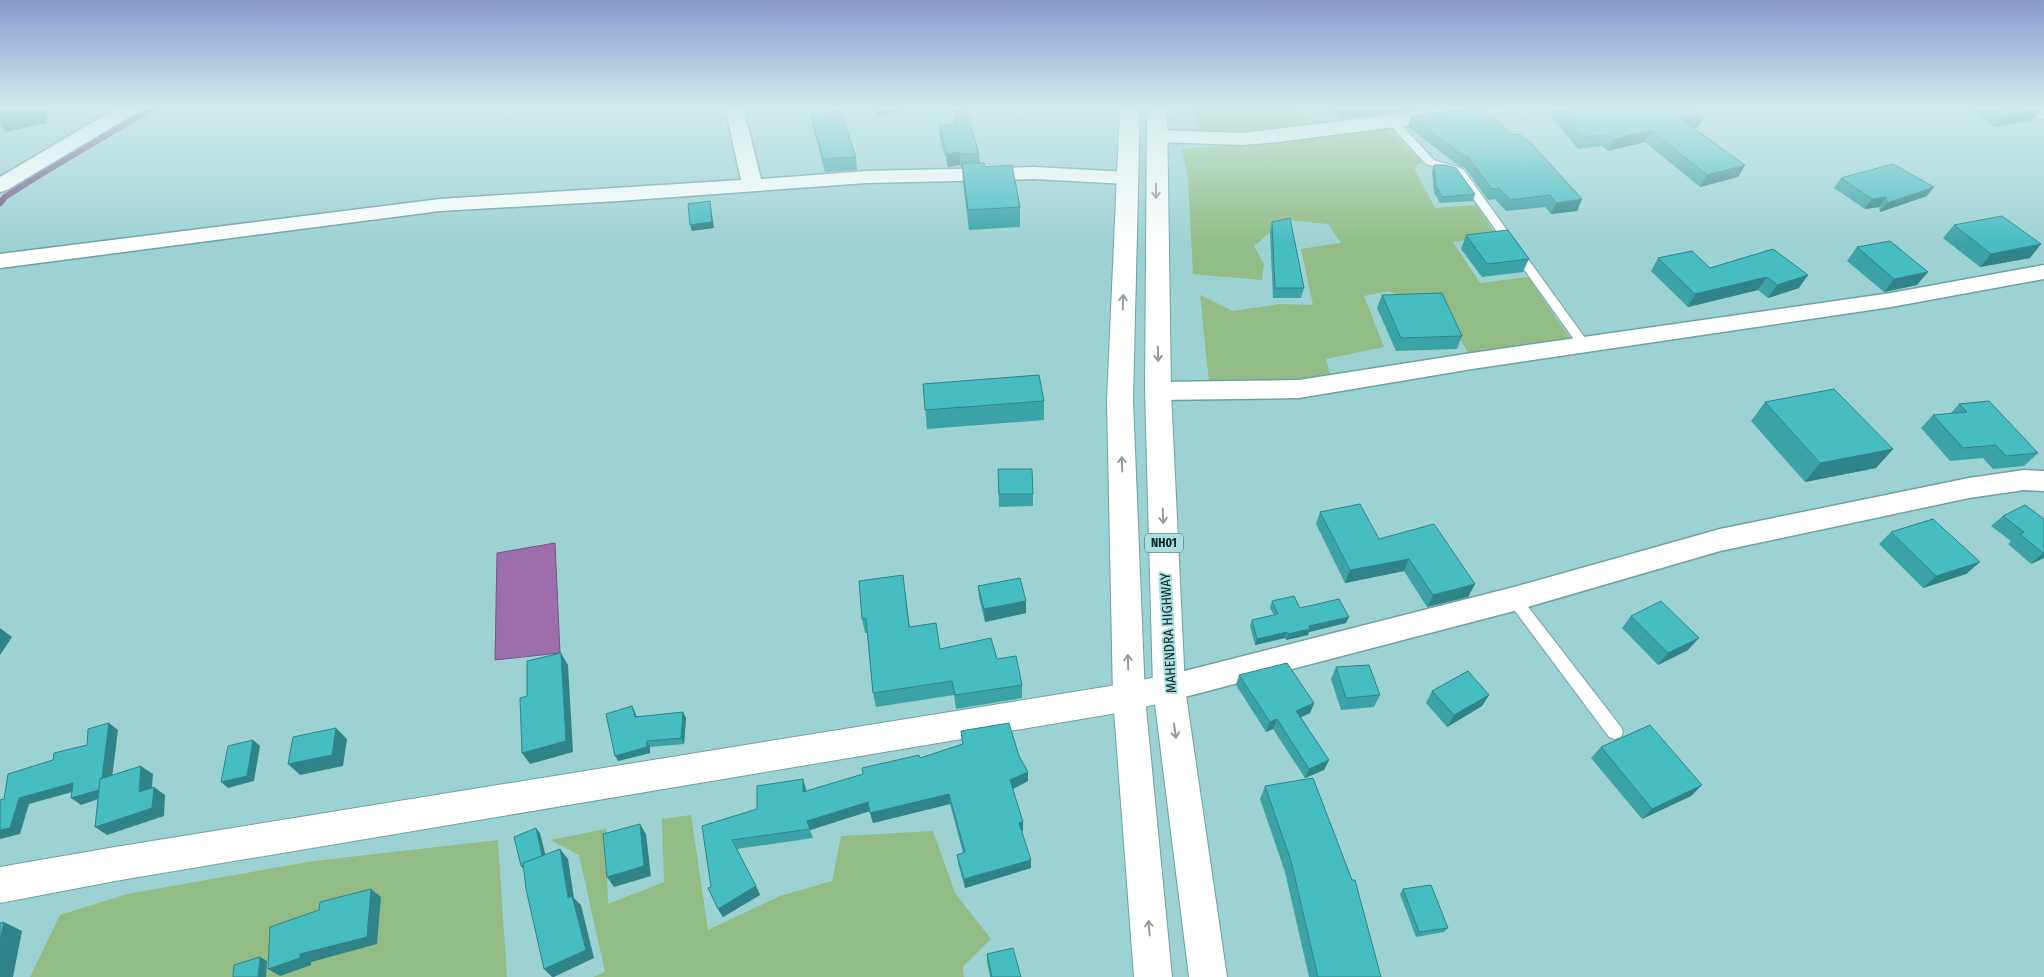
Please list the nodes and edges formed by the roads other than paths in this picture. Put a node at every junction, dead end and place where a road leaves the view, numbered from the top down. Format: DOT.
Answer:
graph roads {
  1 [pos="57,153"];
  2 [pos="744,153"];
  3 [pos="1129,153"];
  4 [pos="1157,153"];
  5 [pos="1421,153"];
  6 [pos="1128,178"];
  7 [pos="752,185"];
  8 [pos="0,186"];
  9 [pos="0,260"];
  10 [pos="2044,272"];
  11 [pos="1584,345"];
  12 [pos="1158,391"];
  13 [pos="2044,480"];
  14 [pos="1514,599"];
  15 [pos="1170,688"];
  16 [pos="1129,696"];
  17 [pos="1615,732"];
  18 [pos="0,885"];
  19 [pos="1153,977"];
  20 [pos="1208,977"];
  1 -- 8 [label="street"];
  2 -- 7 [label="street"];
  3 -- 6 [label="main road"];
  4 -- 12 [label="main road, MAHENDRA HIGHWAY / NH01, one-way"];
  5 -- 11 [label="lane"];
  6 -- 7 [label="street"];
  16 -- 6 [label="main road, one-way"];
  7 -- 9 [label="street"];
  10 -- 11 [label="street"];
  11 -- 12 [label="street"];
  12 -- 15 [label="main road, MAHENDRA HIGHWAY / NH01, one-way"];
  13 -- 14 [label="street"];
  14 -- 15 [label="street"];
  14 -- 17 [label="lane"];
  15 -- 16 [label="main road"];
  15 -- 20 [label="main road, MAHENDRA HIGHWAY / NH01, one-way"];
  16 -- 18 [label="main road"];
  19 -- 16 [label="main road, one-way"];
}
